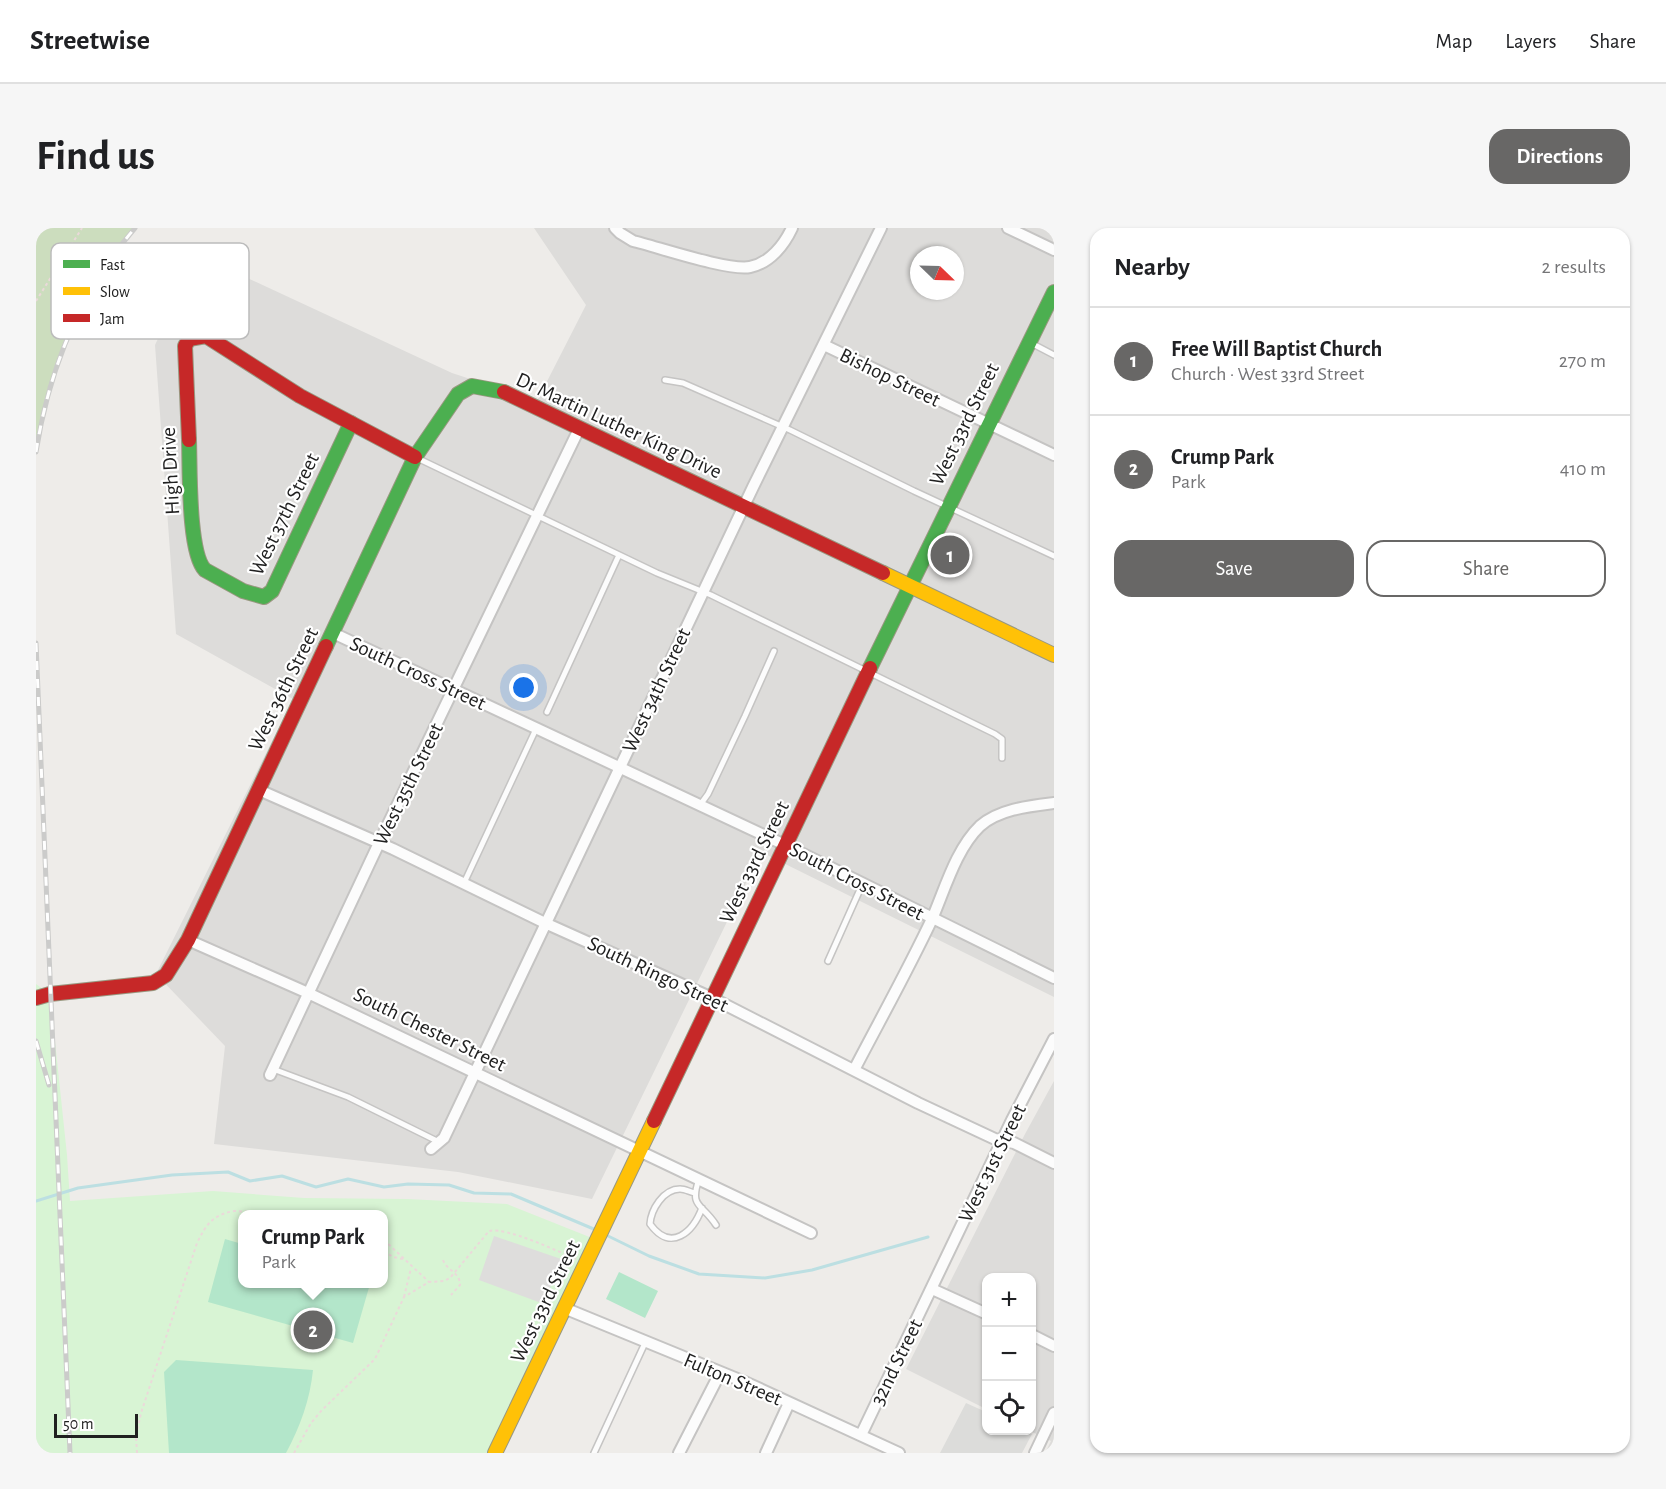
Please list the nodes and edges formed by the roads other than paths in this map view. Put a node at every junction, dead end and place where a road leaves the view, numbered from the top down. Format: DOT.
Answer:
graph roads {
  1 [pos="615,228"];
  2 [pos="792,228"];
  3 [pos="881,228"];
  4 [pos="1008,228"];
  5 [pos="1054,250"];
  6 [pos="1054,292"];
  7 [pos="191,339"];
  8 [pos="211,339"];
  9 [pos="1028,341"];
  10 [pos="824,345"];
  11 [pos="1054,354"];
  12 [pos="665,380"];
  13 [pos="351,423"];
  14 [pos="988,423"];
  15 [pos="783,427"];
  16 [pos="579,429"];
  17 [pos="1054,455"];
  18 [pos="415,457"];
  19 [pos="948,506"];
  20 [pos="743,507"];
  21 [pos="537,514"];
  22 [pos="619,555"];
  23 [pos="1054,556"];
  24 [pos="909,586"];
  25 [pos="239,588"];
  26 [pos="703,592"];
  27 [pos="333,633"];
  28 [pos="774,651"];
  29 [pos="1054,655"];
  30 [pos="869,670"];
  31 [pos="453,690"];
  32 [pos="547,712"];
  33 [pos="536,729"];
  34 [pos="1002,758"];
  35 [pos="619,769"];
  36 [pos="259,790"];
  37 [pos="1054,803"];
  38 [pos="700,805"];
  39 [pos="379,843"];
  40 [pos="785,846"];
  41 [pos="463,884"];
  42 [pos="862,885"];
  43 [pos="932,919"];
  44 [pos="545,923"];
  45 [pos="188,940"];
  46 [pos="828,961"];
  47 [pos="1054,978"];
  48 [pos="308,993"];
  49 [pos="36,998"];
  50 [pos="712,998"];
  51 [pos="1054,1039"];
  52 [pos="854,1070"];
  53 [pos="272,1072"];
  54 [pos="476,1073"];
  55 [pos="1002,1141"];
  56 [pos="436,1146"];
  57 [pos="639,1152"];
  58 [pos="1054,1163"];
  59 [pos="699,1179"];
  60 [pos="694,1193"];
  61 [pos="702,1208"];
  62 [pos="717,1225"];
  63 [pos="811,1233"];
  64 [pos="932,1288"];
  65 [pos="564,1308"];
  66 [pos="982,1312"];
  67 [pos="1036,1337"];
  68 [pos="645,1342"];
  69 [pos="1054,1346"];
  70 [pos="720,1373"];
  71 [pos="789,1403"];
  72 [pos="1054,1413"];
  73 [pos="861,1435"];
  74 [pos="495,1453"];
  75 [pos="594,1453"];
  76 [pos="679,1453"];
  77 [pos="766,1453"];
  78 [pos="899,1453"];
  79 [pos="1035,1453"];
  1 -- 2 [label="street"];
  3 -- 10 [label="street, West 34th Street"];
  4 -- 5 [label="street"];
  6 -- 9 [label="street, West 33rd Street"];
  7 -- 25 [label="street, High Drive"];
  8 -- 13 [label="street, High Drive"];
  9 -- 11 [label="lane"];
  9 -- 14 [label="street, West 33rd Street"];
  10 -- 14 [label="street, Bishop Street"];
  10 -- 15 [label="street, West 34th Street"];
  12 -- 15 [label="lane"];
  13 -- 18 [label="street"];
  13 -- 25 [label="street, West 37th Street"];
  14 -- 17 [label="street, Bishop Street"];
  14 -- 19 [label="street, West 33rd Street"];
  15 -- 19 [label="lane"];
  15 -- 20 [label="street, West 34th Street"];
  16 -- 18 [label="street, Dr Martin Luther King Drive"];
  16 -- 20 [label="street, Dr Martin Luther King Drive"];
  16 -- 21 [label="street, West 35th Street"];
  18 -- 21 [label="lane"];
  18 -- 27 [label="street, West 36th Street"];
  19 -- 23 [label="lane"];
  19 -- 24 [label="street, West 33rd Street"];
  20 -- 24 [label="street, Dr Martin Luther King Drive"];
  20 -- 26 [label="street, West 34th Street"];
  21 -- 22 [label="lane"];
  21 -- 31 [label="street, West 35th Street"];
  22 -- 26 [label="lane"];
  22 -- 32 [label="lane"];
  24 -- 29 [label="street, Dr Martin Luther King Drive"];
  24 -- 30 [label="street, West 33rd Street"];
  26 -- 30 [label="lane"];
  26 -- 35 [label="street, West 34th Street"];
  27 -- 31 [label="street, South Cross Street"];
  27 -- 36 [label="street, West 36th Street"];
  28 -- 38 [label="lane"];
  30 -- 34 [label="lane"];
  30 -- 40 [label="street, West 33rd Street"];
  31 -- 33 [label="street, South Cross Street"];
  31 -- 39 [label="street, West 35th Street"];
  33 -- 35 [label="street, South Cross Street"];
  33 -- 41 [label="lane"];
  35 -- 38 [label="street, South Cross Street"];
  35 -- 44 [label="street, West 34th Street"];
  36 -- 39 [label="street, South Ringo Street"];
  36 -- 45 [label="street, West 36th Street"];
  37 -- 43 [label="street"];
  38 -- 40 [label="street, South Cross Street"];
  39 -- 41 [label="street, South Ringo Street"];
  39 -- 48 [label="street, West 35th Street"];
  40 -- 42 [label="street, South Cross Street"];
  40 -- 50 [label="street, West 33rd Street"];
  41 -- 44 [label="street, South Ringo Street"];
  42 -- 43 [label="street, South Cross Street"];
  42 -- 46 [label="lane"];
  43 -- 47 [label="street, South Cross Street"];
  43 -- 52 [label="street"];
  44 -- 50 [label="street, South Ringo Street"];
  44 -- 54 [label="street, West 34th Street"];
  45 -- 48 [label="street, South Chester Street"];
  45 -- 49 [label="street"];
  48 -- 53 [label="street, West 35th Street"];
  48 -- 54 [label="street, South Chester Street"];
  50 -- 52 [label="street, South Ringo Street"];
  50 -- 57 [label="street, West 33rd Street"];
  51 -- 55 [label="street, West 31st Street"];
  52 -- 55 [label="street, South Ringo Street"];
  53 -- 56 [label="lane"];
  54 -- 56 [label="street, West 34th Street"];
  54 -- 57 [label="street, South Chester Street"];
  55 -- 58 [label="street, South Ringo Street"];
  55 -- 64 [label="street, West 31st Street"];
  57 -- 59 [label="street, South Chester Street"];
  57 -- 65 [label="street, West 33rd Street"];
  59 -- 60 [label="lane"];
  59 -- 63 [label="street, South Chester Street"];
  60 -- 61 [label="lane"];
  60 -- 61 [label="lane"];
  61 -- 62 [label="lane"];
  64 -- 66 [label="street"];
  64 -- 73 [label="street, 32nd Street"];
  65 -- 68 [label="street, Fulton Street"];
  65 -- 74 [label="street, West 33rd Street"];
  67 -- 69 [label="street"];
  68 -- 70 [label="street, Fulton Street"];
  68 -- 75 [label="lane"];
  70 -- 71 [label="street, Fulton Street"];
  70 -- 76 [label="street"];
  71 -- 73 [label="street, Fulton Street"];
  71 -- 77 [label="street"];
  72 -- 79 [label="street"];
  73 -- 78 [label="street, Fulton Street"];
}
